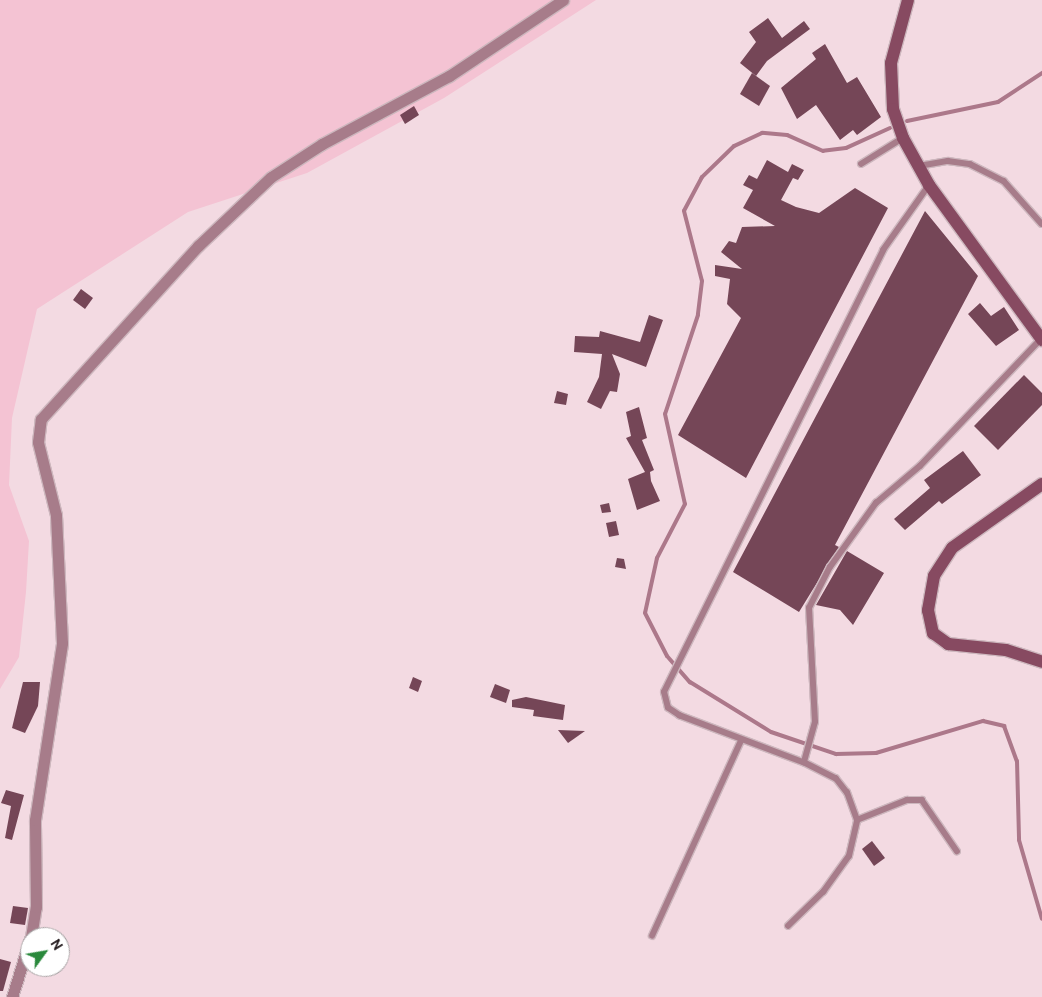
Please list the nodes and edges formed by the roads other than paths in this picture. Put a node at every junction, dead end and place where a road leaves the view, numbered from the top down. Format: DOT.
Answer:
graph roads {
  1 [pos="563,0"];
  2 [pos="908,0"];
  3 [pos="903,138"];
  4 [pos="861,164"];
  5 [pos="918,167"];
  6 [pos="929,185"];
  7 [pos="1042,224"];
  8 [pos="1042,340"];
  9 [pos="1042,484"];
  10 [pos="1042,662"];
  11 [pos="741,741"];
  12 [pos="804,762"];
  13 [pos="857,820"];
  14 [pos="957,851"];
  15 [pos="788,926"];
  16 [pos="32,927"];
  17 [pos="652,936"];
  18 [pos="20,971"];
  19 [pos="12,997"];
  1 -- 16 [label="street"];
  2 -- 3 [label="main road"];
  3 -- 4 [label="lane"];
  3 -- 5 [label="main road"];
  5 -- 6 [label="main road"];
  5 -- 7 [label="lane"];
  6 -- 8 [label="main road"];
  6 -- 11 [label="lane"];
  8 -- 12 [label="lane"];
  9 -- 10 [label="main road"];
  11 -- 12 [label="lane"];
  11 -- 17 [label="lane"];
  12 -- 13 [label="lane"];
  13 -- 14 [label="lane"];
  13 -- 15 [label="lane"];
  18 -- 19 [label="street"];
}
